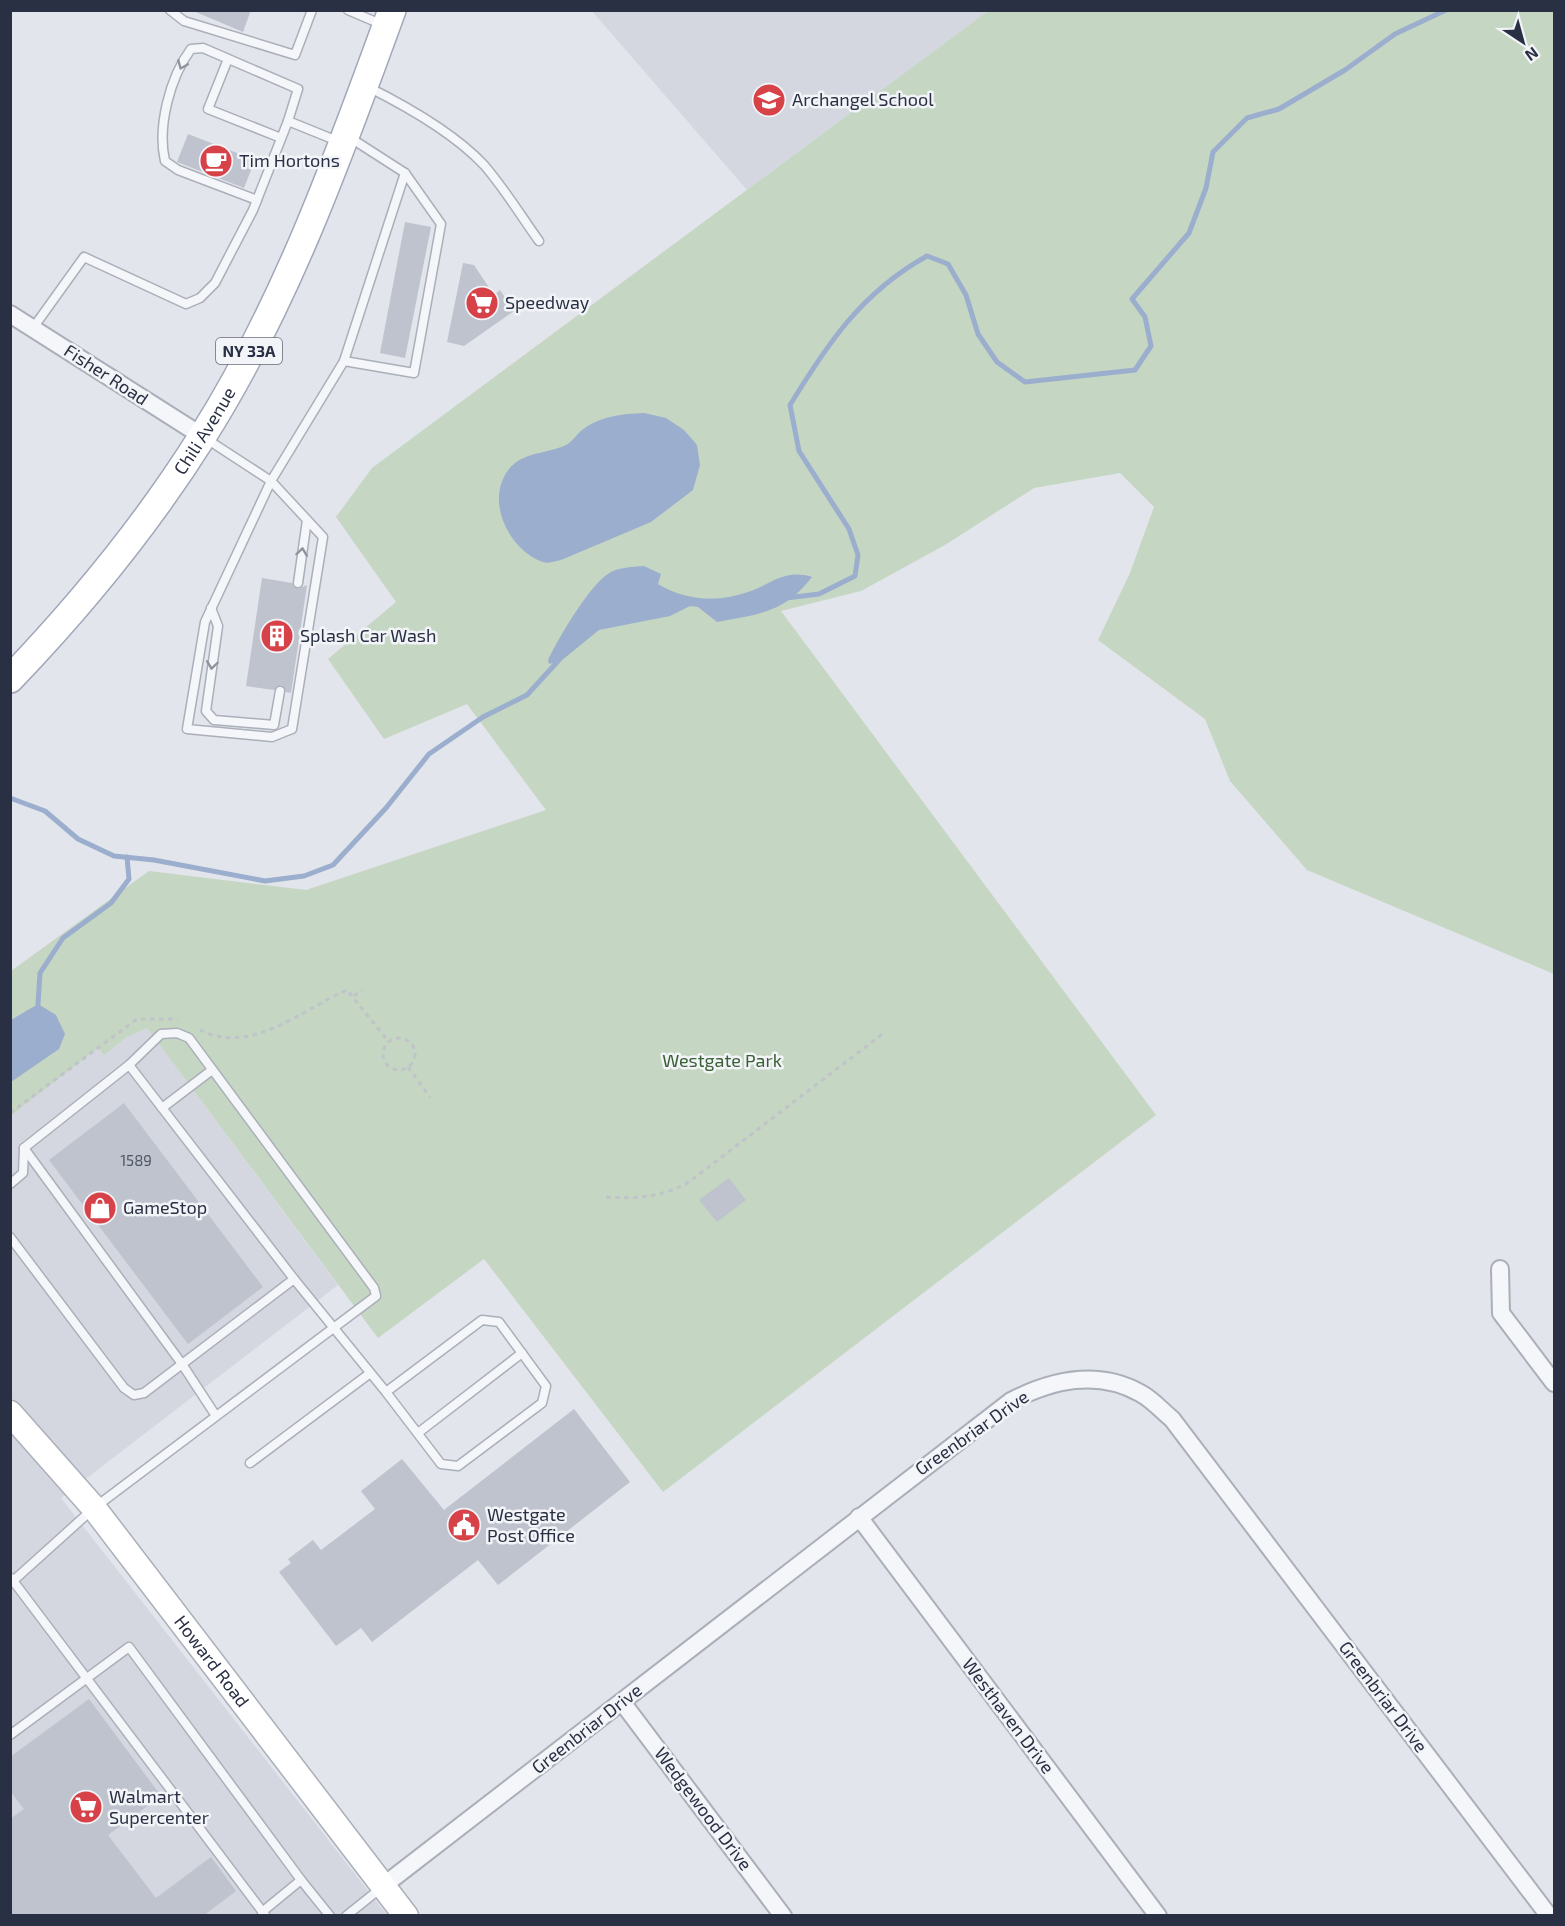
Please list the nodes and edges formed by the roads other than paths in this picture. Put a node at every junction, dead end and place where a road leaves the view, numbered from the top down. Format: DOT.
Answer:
graph roads {
  1 [pos="170,10"];
  2 [pos="312,10"];
  3 [pos="348,10"];
  4 [pos="389,18"];
  5 [pos="228,59"];
  6 [pos="365,85"];
  7 [pos="288,121"];
  8 [pos="281,138"];
  9 [pos="345,139"];
  10 [pos="405,173"];
  11 [pos="257,200"];
  12 [pos="539,241"];
  13 [pos="10,314"];
  14 [pos="33,328"];
  15 [pos="344,361"];
  16 [pos="202,436"];
  17 [pos="271,481"];
  18 [pos="307,520"];
  19 [pos="298,584"];
  20 [pos="211,608"];
  21 [pos="10,679"];
  22 [pos="280,691"];
  23 [pos="129,1065"];
  24 [pos="212,1070"];
  25 [pos="162,1108"];
  26 [pos="24,1148"];
  27 [pos="10,1184"];
  28 [pos="10,1237"];
  29 [pos="1500,1269"];
  30 [pos="294,1279"];
  31 [pos="333,1328"];
  32 [pos="522,1353"];
  33 [pos="182,1364"];
  34 [pos="369,1374"];
  35 [pos="1554,1383"];
  36 [pos="386,1392"];
  37 [pos="10,1413"];
  38 [pos="216,1416"];
  39 [pos="418,1432"];
  40 [pos="250,1463"];
  41 [pos="94,1508"];
  42 [pos="859,1517"];
  43 [pos="12,1579"];
  44 [pos="86,1679"];
  45 [pos="622,1702"];
  46 [pos="10,1735"];
  47 [pos="301,1880"];
  48 [pos="383,1886"];
  49 [pos="264,1914"];
  50 [pos="330,1916"];
  51 [pos="346,1916"];
  52 [pos="406,1916"];
  53 [pos="783,1916"];
  54 [pos="1158,1916"];
  55 [pos="1549,1916"];
  1 -- 2 [label="lane"];
  3 -- 4 [label="lane"];
  4 -- 6 [label="main road, Chili Avenue / NY 33A"];
  5 -- 7 [label="lane"];
  5 -- 8 [label="lane"];
  5 -- 11 [label="lane, one-way"];
  6 -- 9 [label="main road, Chili Avenue / NY 33A"];
  6 -- 12 [label="lane"];
  7 -- 8 [label="lane"];
  7 -- 9 [label="lane"];
  8 -- 11 [label="lane"];
  9 -- 10 [label="lane"];
  9 -- 16 [label="main road, Chili Avenue / NY 33A"];
  10 -- 15 [label="lane"];
  10 -- 15 [label="lane"];
  11 -- 14 [label="lane"];
  13 -- 14 [label="street, Fisher Road"];
  14 -- 16 [label="street, Fisher Road"];
  15 -- 17 [label="lane"];
  16 -- 17 [label="lane"];
  16 -- 21 [label="main road, Chili Avenue / NY 33A"];
  17 -- 18 [label="lane"];
  17 -- 20 [label="lane"];
  19 -- 18 [label="lane, one-way"];
  18 -- 20 [label="lane"];
  20 -- 22 [label="lane, one-way"];
  23 -- 24 [label="lane"];
  23 -- 25 [label="lane"];
  23 -- 26 [label="lane"];
  24 -- 25 [label="lane"];
  24 -- 31 [label="lane"];
  25 -- 30 [label="lane"];
  26 -- 27 [label="lane"];
  26 -- 33 [label="lane"];
  28 -- 33 [label="lane"];
  29 -- 35 [label="street"];
  30 -- 31 [label="lane"];
  30 -- 33 [label="lane"];
  31 -- 34 [label="lane"];
  31 -- 38 [label="lane"];
  32 -- 36 [label="lane"];
  32 -- 39 [label="lane"];
  32 -- 39 [label="lane"];
  33 -- 38 [label="lane"];
  34 -- 36 [label="lane"];
  34 -- 40 [label="lane"];
  36 -- 39 [label="lane"];
  37 -- 41 [label="main road, Howard Road"];
  38 -- 41 [label="lane"];
  41 -- 43 [label="lane"];
  41 -- 48 [label="main road, Howard Road"];
  42 -- 45 [label="street, Greenbriar Drive"];
  42 -- 54 [label="street, Westhaven Drive"];
  42 -- 55 [label="street, Greenbriar Drive"];
  43 -- 44 [label="lane"];
  44 -- 46 [label="lane"];
  44 -- 47 [label="lane"];
  44 -- 49 [label="lane"];
  45 -- 48 [label="street, Greenbriar Drive"];
  45 -- 53 [label="street, Wedgewood Drive"];
  47 -- 49 [label="lane"];
  47 -- 50 [label="lane"];
  48 -- 51 [label="lane"];
  48 -- 52 [label="main road, Howard Road"];
}
